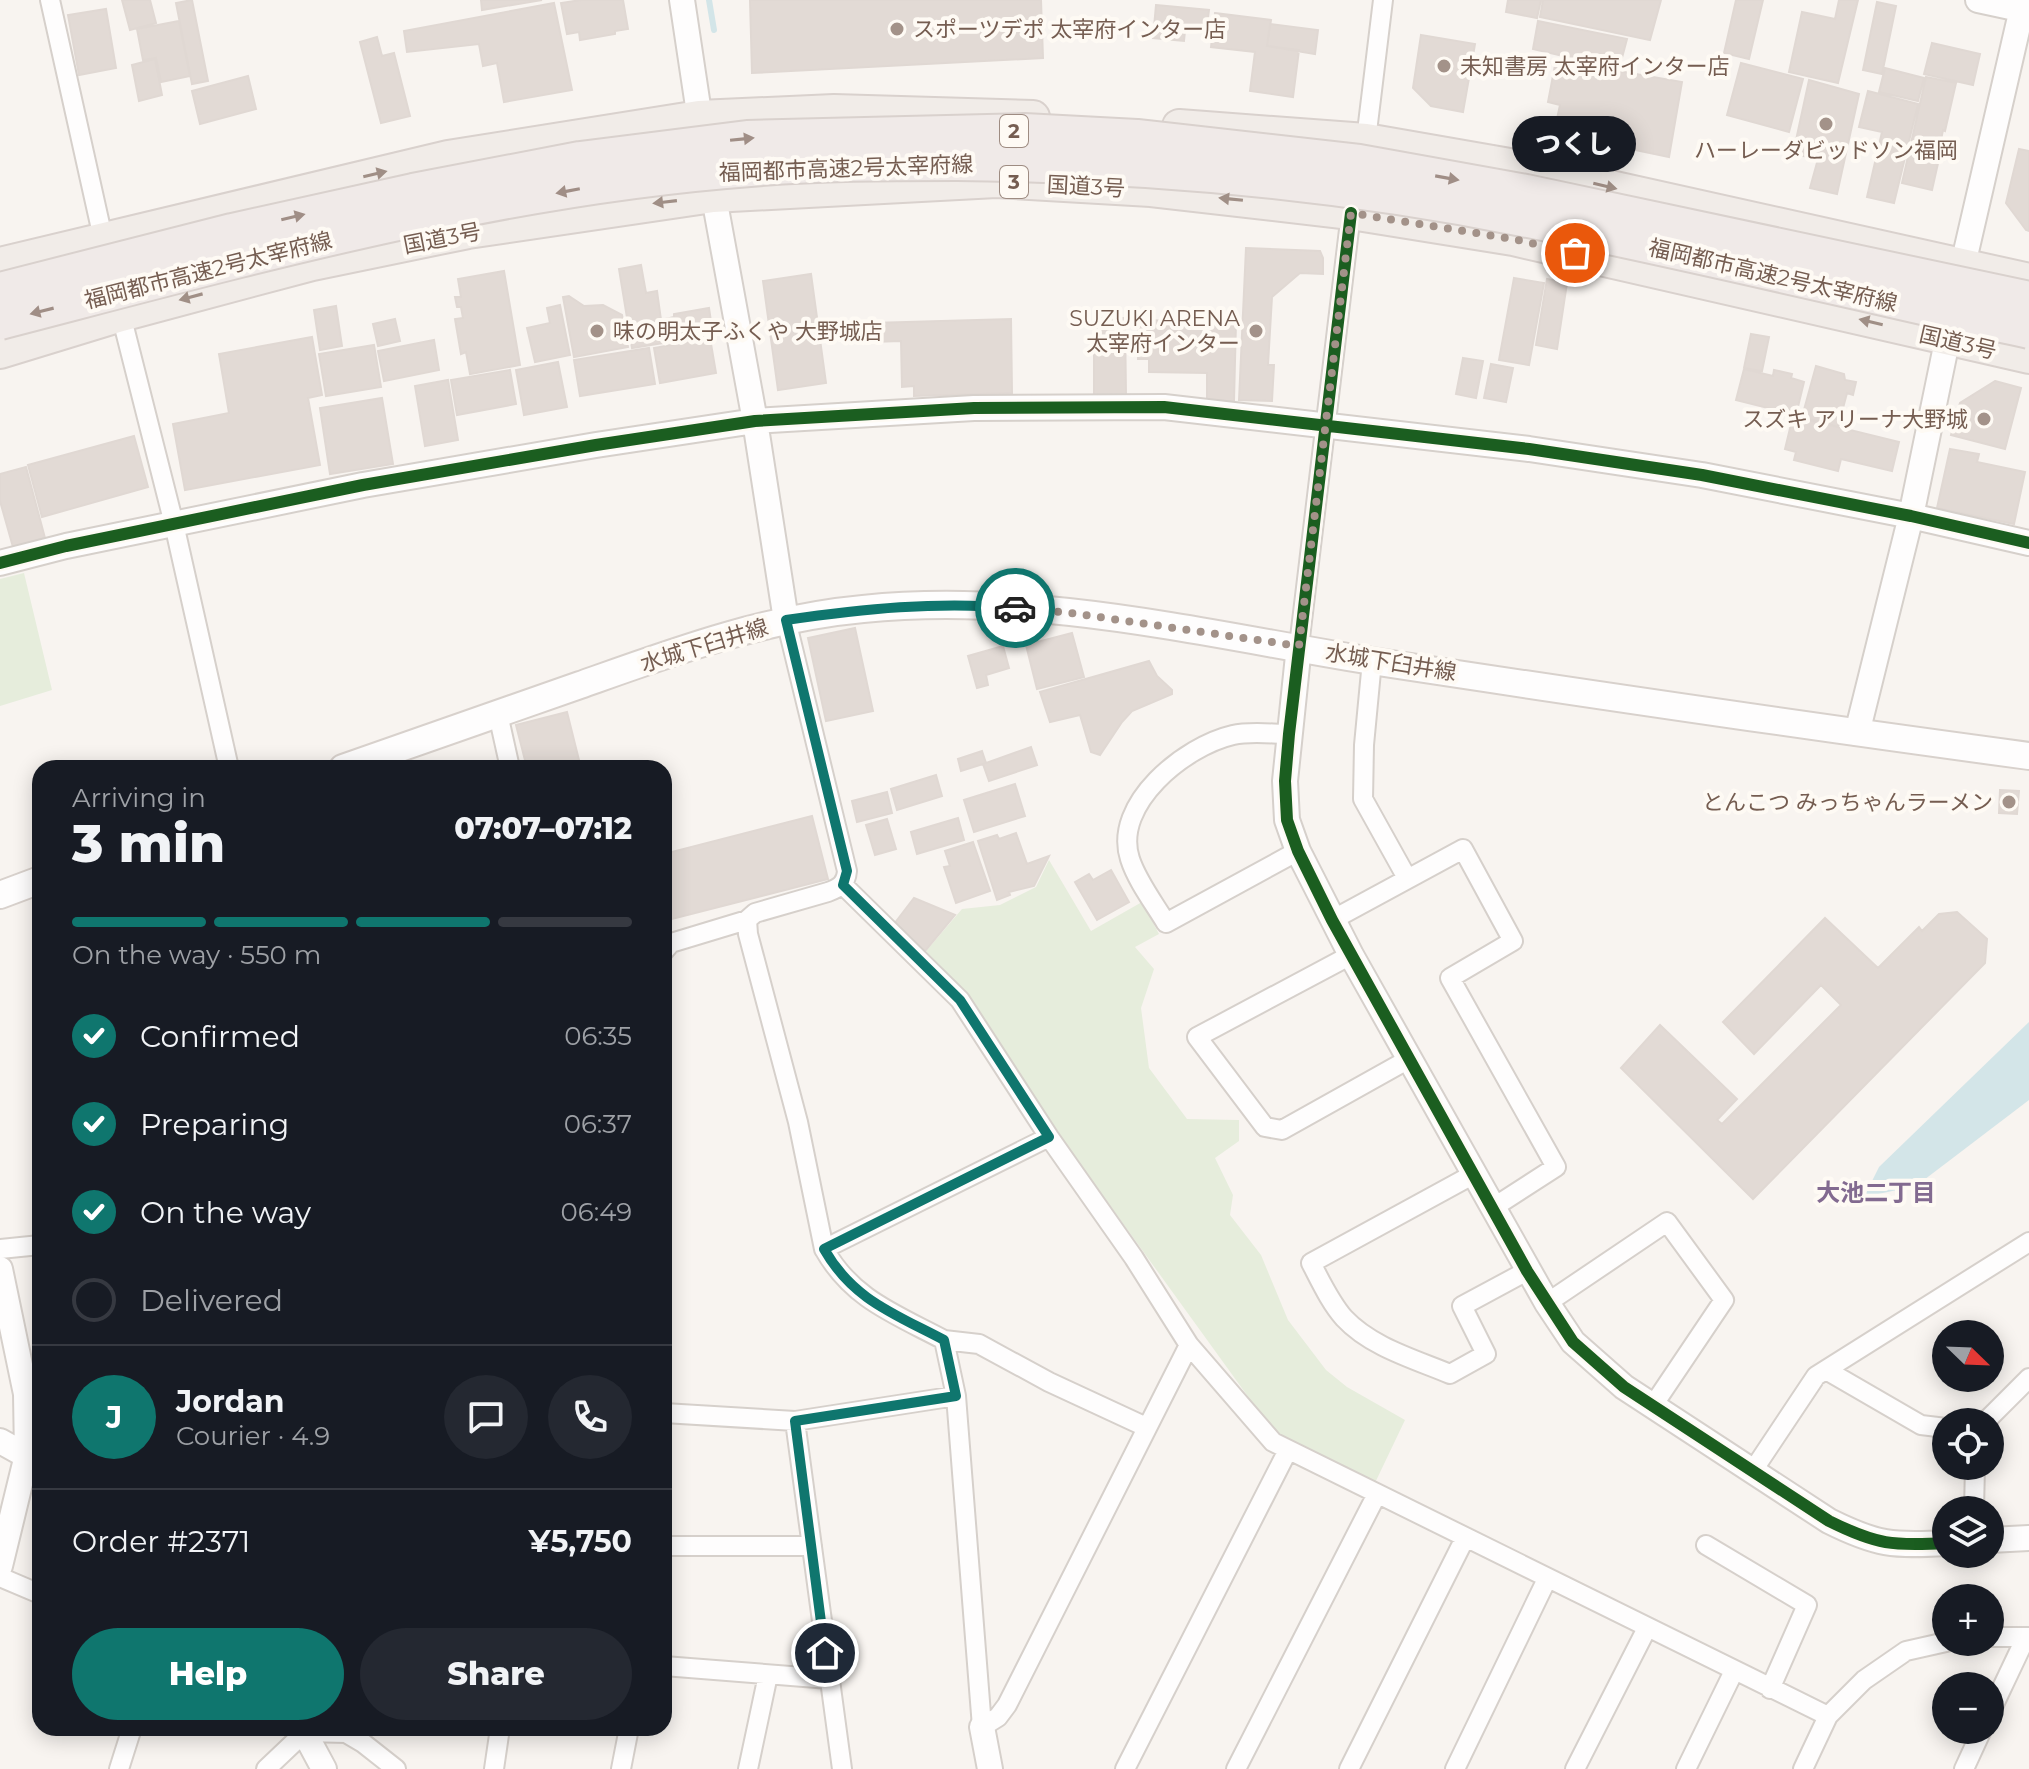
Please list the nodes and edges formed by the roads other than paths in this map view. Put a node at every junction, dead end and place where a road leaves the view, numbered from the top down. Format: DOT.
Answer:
graph roads {
  1 [pos="50,0"];
  2 [pos="682,0"];
  3 [pos="1383,0"];
  4 [pos="1978,0"];
  5 [pos="2025,7"];
  6 [pos="699,117"];
  7 [pos="1366,140"];
  8 [pos="713,196"];
  9 [pos="1351,213"];
  10 [pos="103,239"];
  11 [pos="0,264"];
  12 [pos="1963,266"];
  13 [pos="2029,280"];
  14 [pos="0,290"];
  15 [pos="2029,299"];
  16 [pos="121,315"];
  17 [pos="0,322"];
  18 [pos="2029,331"];
  19 [pos="1947,340"];
  20 [pos="0,352"];
  21 [pos="2029,357"];
  22 [pos="755,421"];
  23 [pos="1324,424"];
  24 [pos="1911,516"];
  25 [pos="174,524"];
  26 [pos="2029,543"];
  27 [pos="0,563"];
  28 [pos="786,620"];
  29 [pos="1299,646"];
  30 [pos="1372,661"];
  31 [pos="498,714"];
  32 [pos="1857,733"];
  33 [pos="1289,734"];
  34 [pos="2029,756"];
  35 [pos="227,760"];
  36 [pos="366,760"];
  37 [pos="508,760"];
  38 [pos="1298,851"];
  39 [pos="1407,878"];
  40 [pos="32,883"];
  41 [pos="843,885"];
  42 [pos="0,895"];
  43 [pos="747,920"];
  44 [pos="1332,920"];
  45 [pos="672,943"];
  46 [pos="1351,955"];
  47 [pos="1409,1059"];
  48 [pos="1049,1137"];
  49 [pos="1474,1174"];
  50 [pos="1494,1207"];
  51 [pos="2029,1242"];
  52 [pos="32,1246"];
  53 [pos="0,1249"];
  54 [pos="824,1249"];
  55 [pos="0,1269"];
  56 [pos="1527,1271"];
  57 [pos="1547,1303"];
  58 [pos="944,1340"];
  59 [pos="1189,1345"];
  60 [pos="1826,1370"];
  61 [pos="2029,1378"];
  62 [pos="956,1396"];
  63 [pos="1652,1407"];
  64 [pos="1999,1408"];
  65 [pos="672,1413"];
  66 [pos="795,1421"];
  67 [pos="1932,1426"];
  68 [pos="1146,1427"];
  69 [pos="0,1441"];
  70 [pos="32,1450"];
  71 [pos="1288,1450"];
  72 [pos="32,1458"];
  73 [pos="32,1462"];
  74 [pos="1752,1472"];
  75 [pos="1377,1494"];
  76 [pos="1465,1538"];
  77 [pos="2029,1538"];
  78 [pos="2004,1539"];
  79 [pos="1932,1543"];
  80 [pos="1706,1545"];
  81 [pos="672,1546"];
  82 [pos="812,1546"];
  83 [pos="0,1566"];
  84 [pos="0,1577"];
  85 [pos="1547,1579"];
  86 [pos="32,1591"];
  87 [pos="1647,1628"];
  88 [pos="2004,1637"];
  89 [pos="2027,1637"];
  90 [pos="1932,1645"];
  91 [pos="672,1667"];
  92 [pos="1734,1671"];
  93 [pos="768,1675"];
  94 [pos="829,1679"];
  95 [pos="2004,1684"];
  96 [pos="1770,1689"];
  97 [pos="1828,1716"];
  98 [pos="982,1727"];
  99 [pos="129,1736"];
  100 [pos="297,1736"];
  101 [pos="306,1736"];
  102 [pos="351,1736"];
  103 [pos="499,1736"];
  104 [pos="626,1736"];
  105 [pos="1976,1744"];
  106 [pos="119,1769"];
  107 [pos="266,1769"];
  108 [pos="324,1769"];
  109 [pos="396,1769"];
  110 [pos="494,1769"];
  111 [pos="621,1769"];
  112 [pos="748,1769"];
  113 [pos="842,1769"];
  114 [pos="990,1769"];
  115 [pos="1125,1769"];
  116 [pos="1236,1769"];
  117 [pos="1349,1769"];
  118 [pos="1455,1769"];
  119 [pos="1575,1769"];
  120 [pos="1686,1769"];
  121 [pos="1803,1769"];
  122 [pos="1964,1769"];
  1 -- 10 [label="street"];
  2 -- 6 [label="street"];
  3 -- 7 [label="street"];
  4 -- 5 [label="street"];
  5 -- 12 [label="street"];
  6 -- 7 [label="highway"];
  6 -- 8 [label="street"];
  10 -- 6 [label="highway, one-way"];
  7 -- 12 [label="highway, one-way"];
  9 -- 8 [label="highway, 国道3号 / 3, one-way"];
  8 -- 16 [label="highway, 国道3号 / 3, one-way"];
  8 -- 22 [label="street"];
  19 -- 9 [label="highway, 国道3号 / 3, one-way"];
  9 -- 23 [label="street"];
  10 -- 11 [label="highway"];
  10 -- 16 [label="street"];
  12 -- 13 [label="highway"];
  12 -- 19 [label="street"];
  14 -- 15 [label="highway, 福岡都市高速2号太宰府線 / 2, one-way, bridge"];
  16 -- 20 [label="highway, 国道3号 / 3"];
  16 -- 25 [label="street"];
  18 -- 17 [label="highway, 福岡都市高速2号太宰府線 / 2, one-way, bridge"];
  19 -- 21 [label="highway, 国道3号 / 3"];
  19 -- 24 [label="street"];
  22 -- 23 [label="street"];
  22 -- 25 [label="street"];
  22 -- 28 [label="street"];
  23 -- 24 [label="street"];
  23 -- 29 [label="street"];
  24 -- 26 [label="street"];
  24 -- 32 [label="street"];
  25 -- 27 [label="street"];
  25 -- 35 [label="street"];
  28 -- 29 [label="main road, 水城下臼井線"];
  28 -- 31 [label="main road, 水城下臼井線"];
  28 -- 41 [label="street"];
  29 -- 30 [label="main road, 水城下臼井線"];
  29 -- 33 [label="street"];
  30 -- 32 [label="main road, 水城下臼井線"];
  30 -- 39 [label="street"];
  31 -- 36 [label="main road, 水城下臼井線"];
  31 -- 37 [label="street"];
  32 -- 34 [label="main road, 水城下臼井線"];
  33 -- 38 [label="street"];
  33 -- 38 [label="street"];
  38 -- 44 [label="street"];
  39 -- 44 [label="street"];
  39 -- 50 [label="street"];
  40 -- 42 [label="main road"];
  41 -- 43 [label="street"];
  41 -- 48 [label="street"];
  43 -- 45 [label="street"];
  43 -- 54 [label="street"];
  44 -- 46 [label="street"];
  46 -- 47 [label="street"];
  46 -- 47 [label="street"];
  47 -- 49 [label="street"];
  48 -- 54 [label="street"];
  48 -- 59 [label="street"];
  49 -- 50 [label="street"];
  49 -- 56 [label="street"];
  50 -- 56 [label="street"];
  51 -- 60 [label="street"];
  52 -- 53 [label="street"];
  54 -- 58 [label="street"];
  55 -- 70 [label="street"];
  56 -- 57 [label="street"];
  57 -- 63 [label="street"];
  57 -- 63 [label="street"];
  58 -- 62 [label="street"];
  58 -- 68 [label="street"];
  59 -- 68 [label="street"];
  59 -- 71 [label="street"];
  60 -- 67 [label="street"];
  60 -- 74 [label="street"];
  61 -- 64 [label="street"];
  62 -- 66 [label="street"];
  62 -- 98 [label="street"];
  63 -- 74 [label="street"];
  65 -- 66 [label="street"];
  66 -- 82 [label="street"];
  68 -- 98 [label="street"];
  69 -- 72 [label="street"];
  71 -- 75 [label="street"];
  71 -- 115 [label="street"];
  73 -- 83 [label="street"];
  74 -- 79 [label="street"];
  75 -- 76 [label="street"];
  75 -- 116 [label="street"];
  76 -- 85 [label="street"];
  76 -- 117 [label="street"];
  77 -- 78 [label="street"];
  80 -- 96 [label="street"];
  81 -- 82 [label="street"];
  82 -- 94 [label="street"];
  84 -- 86 [label="street"];
  85 -- 87 [label="street"];
  85 -- 118 [label="street"];
  87 -- 92 [label="street"];
  87 -- 119 [label="street"];
  88 -- 89 [label="street"];
  89 -- 95 [label="street"];
  90 -- 97 [label="street"];
  91 -- 93 [label="street"];
  92 -- 96 [label="street"];
  92 -- 120 [label="street"];
  93 -- 94 [label="street"];
  93 -- 112 [label="street"];
  94 -- 113 [label="street"];
  96 -- 97 [label="street"];
  97 -- 121 [label="street"];
  98 -- 114 [label="street"];
  99 -- 106 [label="street"];
  100 -- 107 [label="street"];
  101 -- 108 [label="street"];
  102 -- 109 [label="street"];
  103 -- 110 [label="street"];
  104 -- 111 [label="street"];
  105 -- 122 [label="street"];
}
